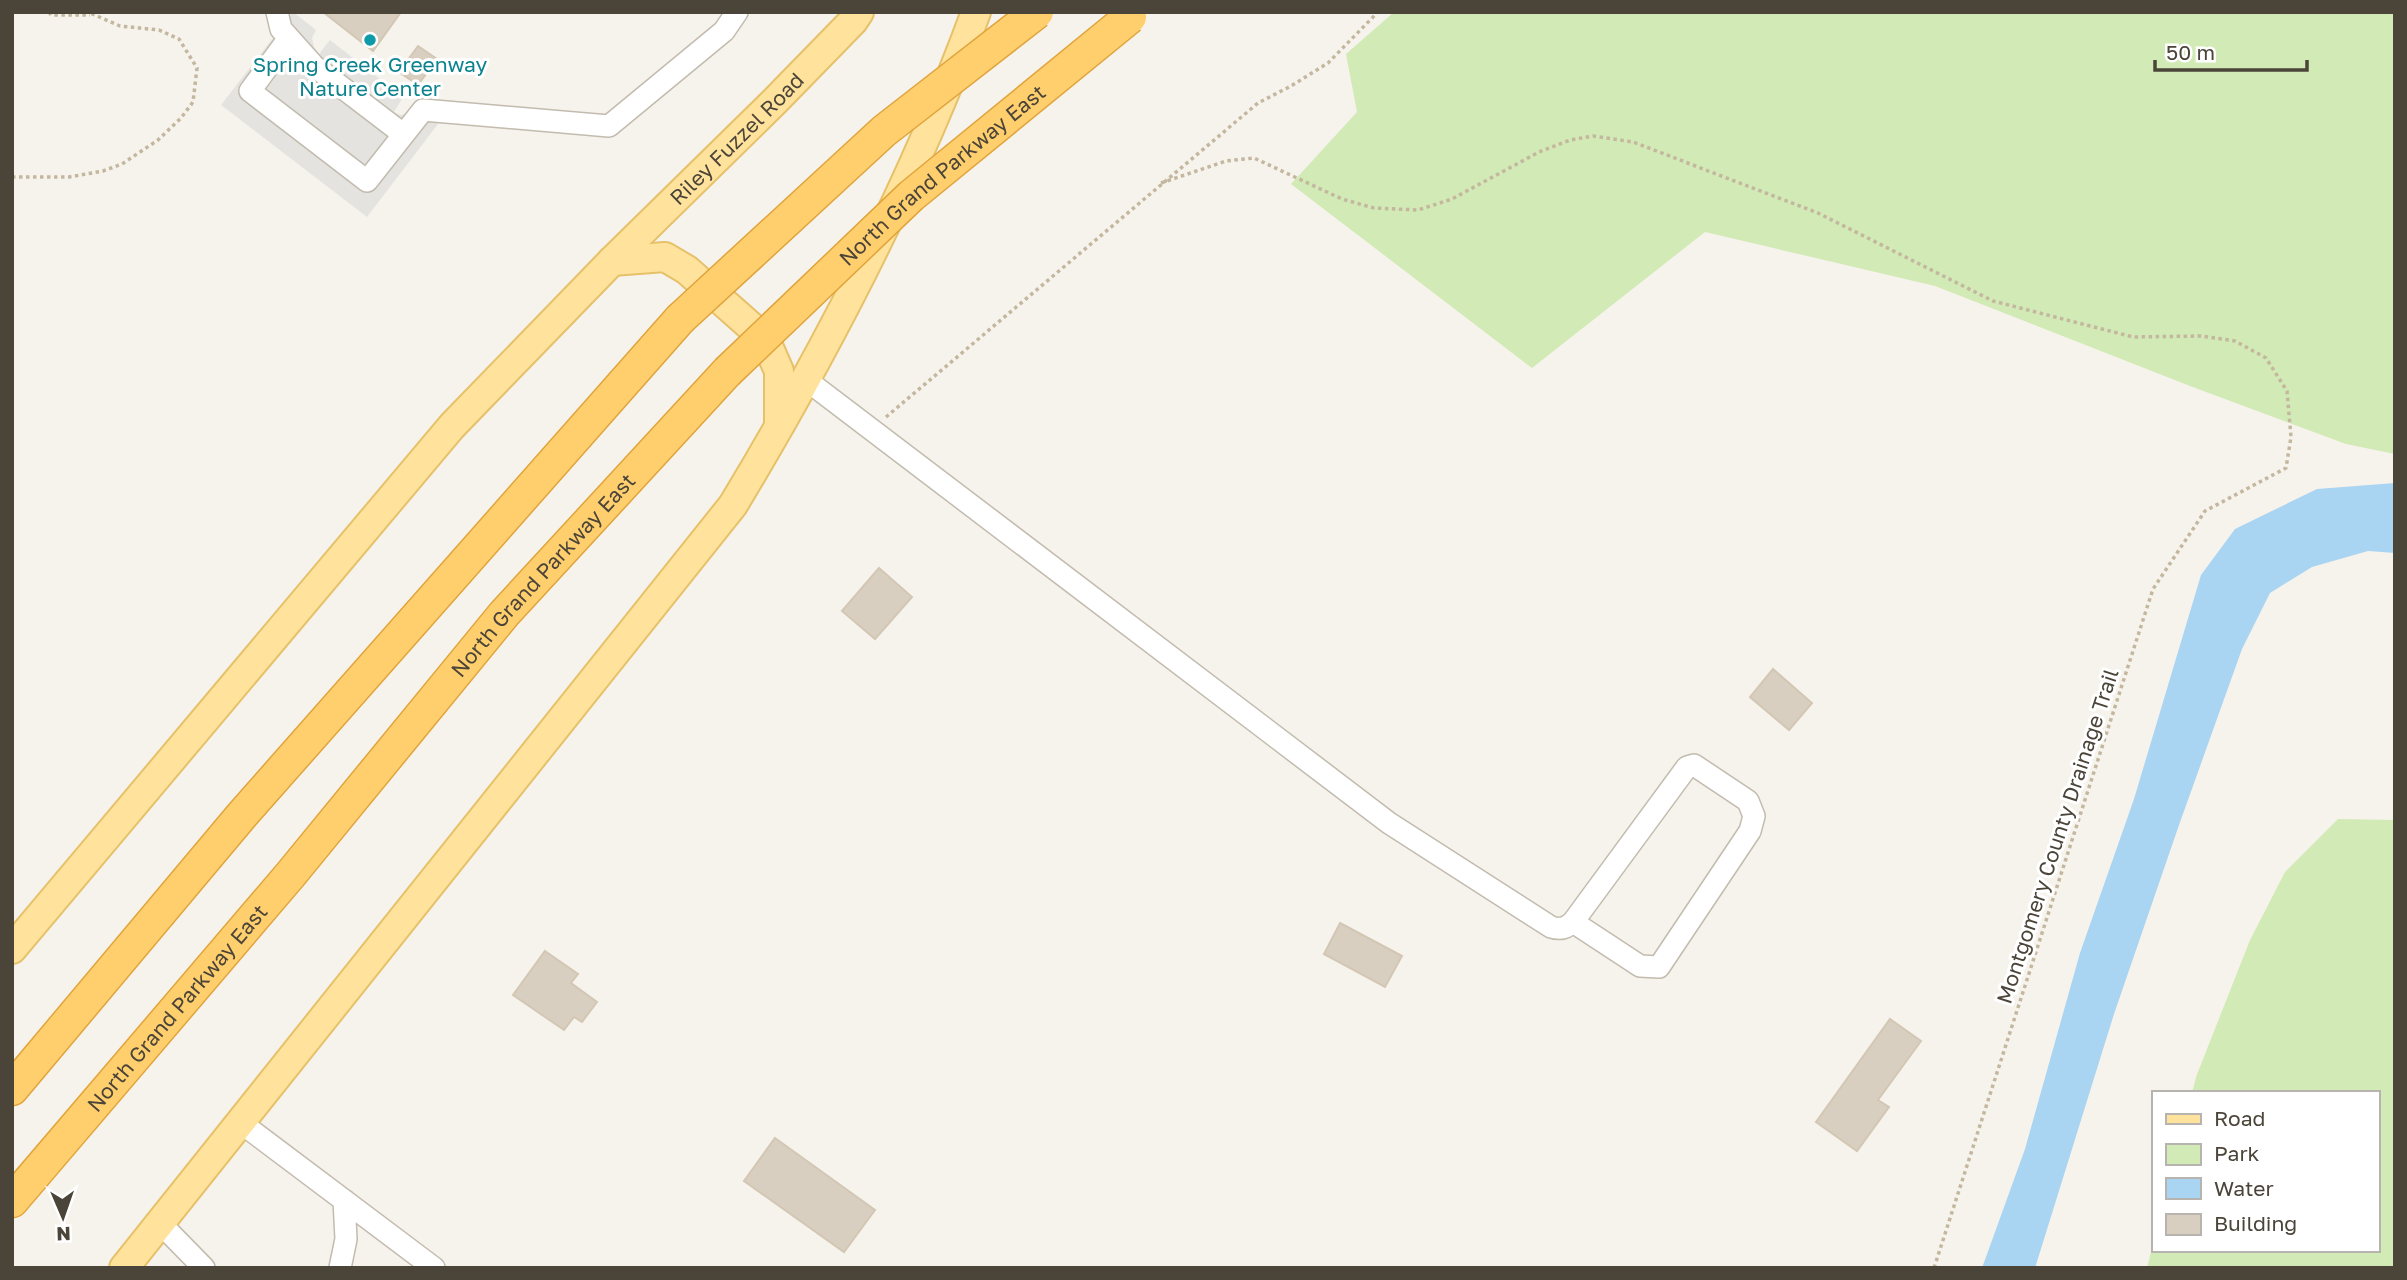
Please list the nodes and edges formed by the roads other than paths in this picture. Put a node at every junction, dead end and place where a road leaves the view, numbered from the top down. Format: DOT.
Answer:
graph roads {
  1 [pos="277,12"];
  2 [pos="737,12"];
  3 [pos="859,12"];
  4 [pos="966,12"];
  5 [pos="976,12"];
  6 [pos="1037,12"];
  7 [pos="1134,15"];
  8 [pos="289,38"];
  9 [pos="958,61"];
  10 [pos="403,134"];
  11 [pos="612,261"];
  12 [pos="805,379"];
  13 [pos="779,428"];
  14 [pos="1573,922"];
  15 [pos="135,941"];
  16 [pos="12,950"];
  17 [pos="12,1056"];
  18 [pos="12,1089"];
  19 [pos="240,1122"];
  20 [pos="344,1200"];
  21 [pos="12,1201"];
  22 [pos="160,1223"];
  23 [pos="124,1268"];
  24 [pos="204,1268"];
  25 [pos="340,1268"];
  26 [pos="434,1268"];
  1 -- 8 [label="lane"];
  2 -- 10 [label="lane"];
  3 -- 11 [label="main road, Riley Fuzzel Road"];
  4 -- 9 [label="main road"];
  5 -- 9 [label="main road"];
  6 -- 15 [label="highway, bridge"];
  7 -- 21 [label="highway, North Grand Parkway East, bridge"];
  8 -- 10 [label="lane"];
  8 -- 10 [label="lane"];
  9 -- 12 [label="main road"];
  11 -- 13 [label="main road"];
  11 -- 16 [label="main road"];
  12 -- 13 [label="main road"];
  12 -- 14 [label="lane"];
  13 -- 19 [label="main road"];
  14 -- 14 [label="lane"];
  15 -- 17 [label="highway"];
  15 -- 18 [label="highway"];
  19 -- 20 [label="lane"];
  19 -- 22 [label="main road"];
  20 -- 25 [label="lane"];
  20 -- 26 [label="lane"];
  22 -- 23 [label="main road"];
  22 -- 24 [label="lane"];
}
